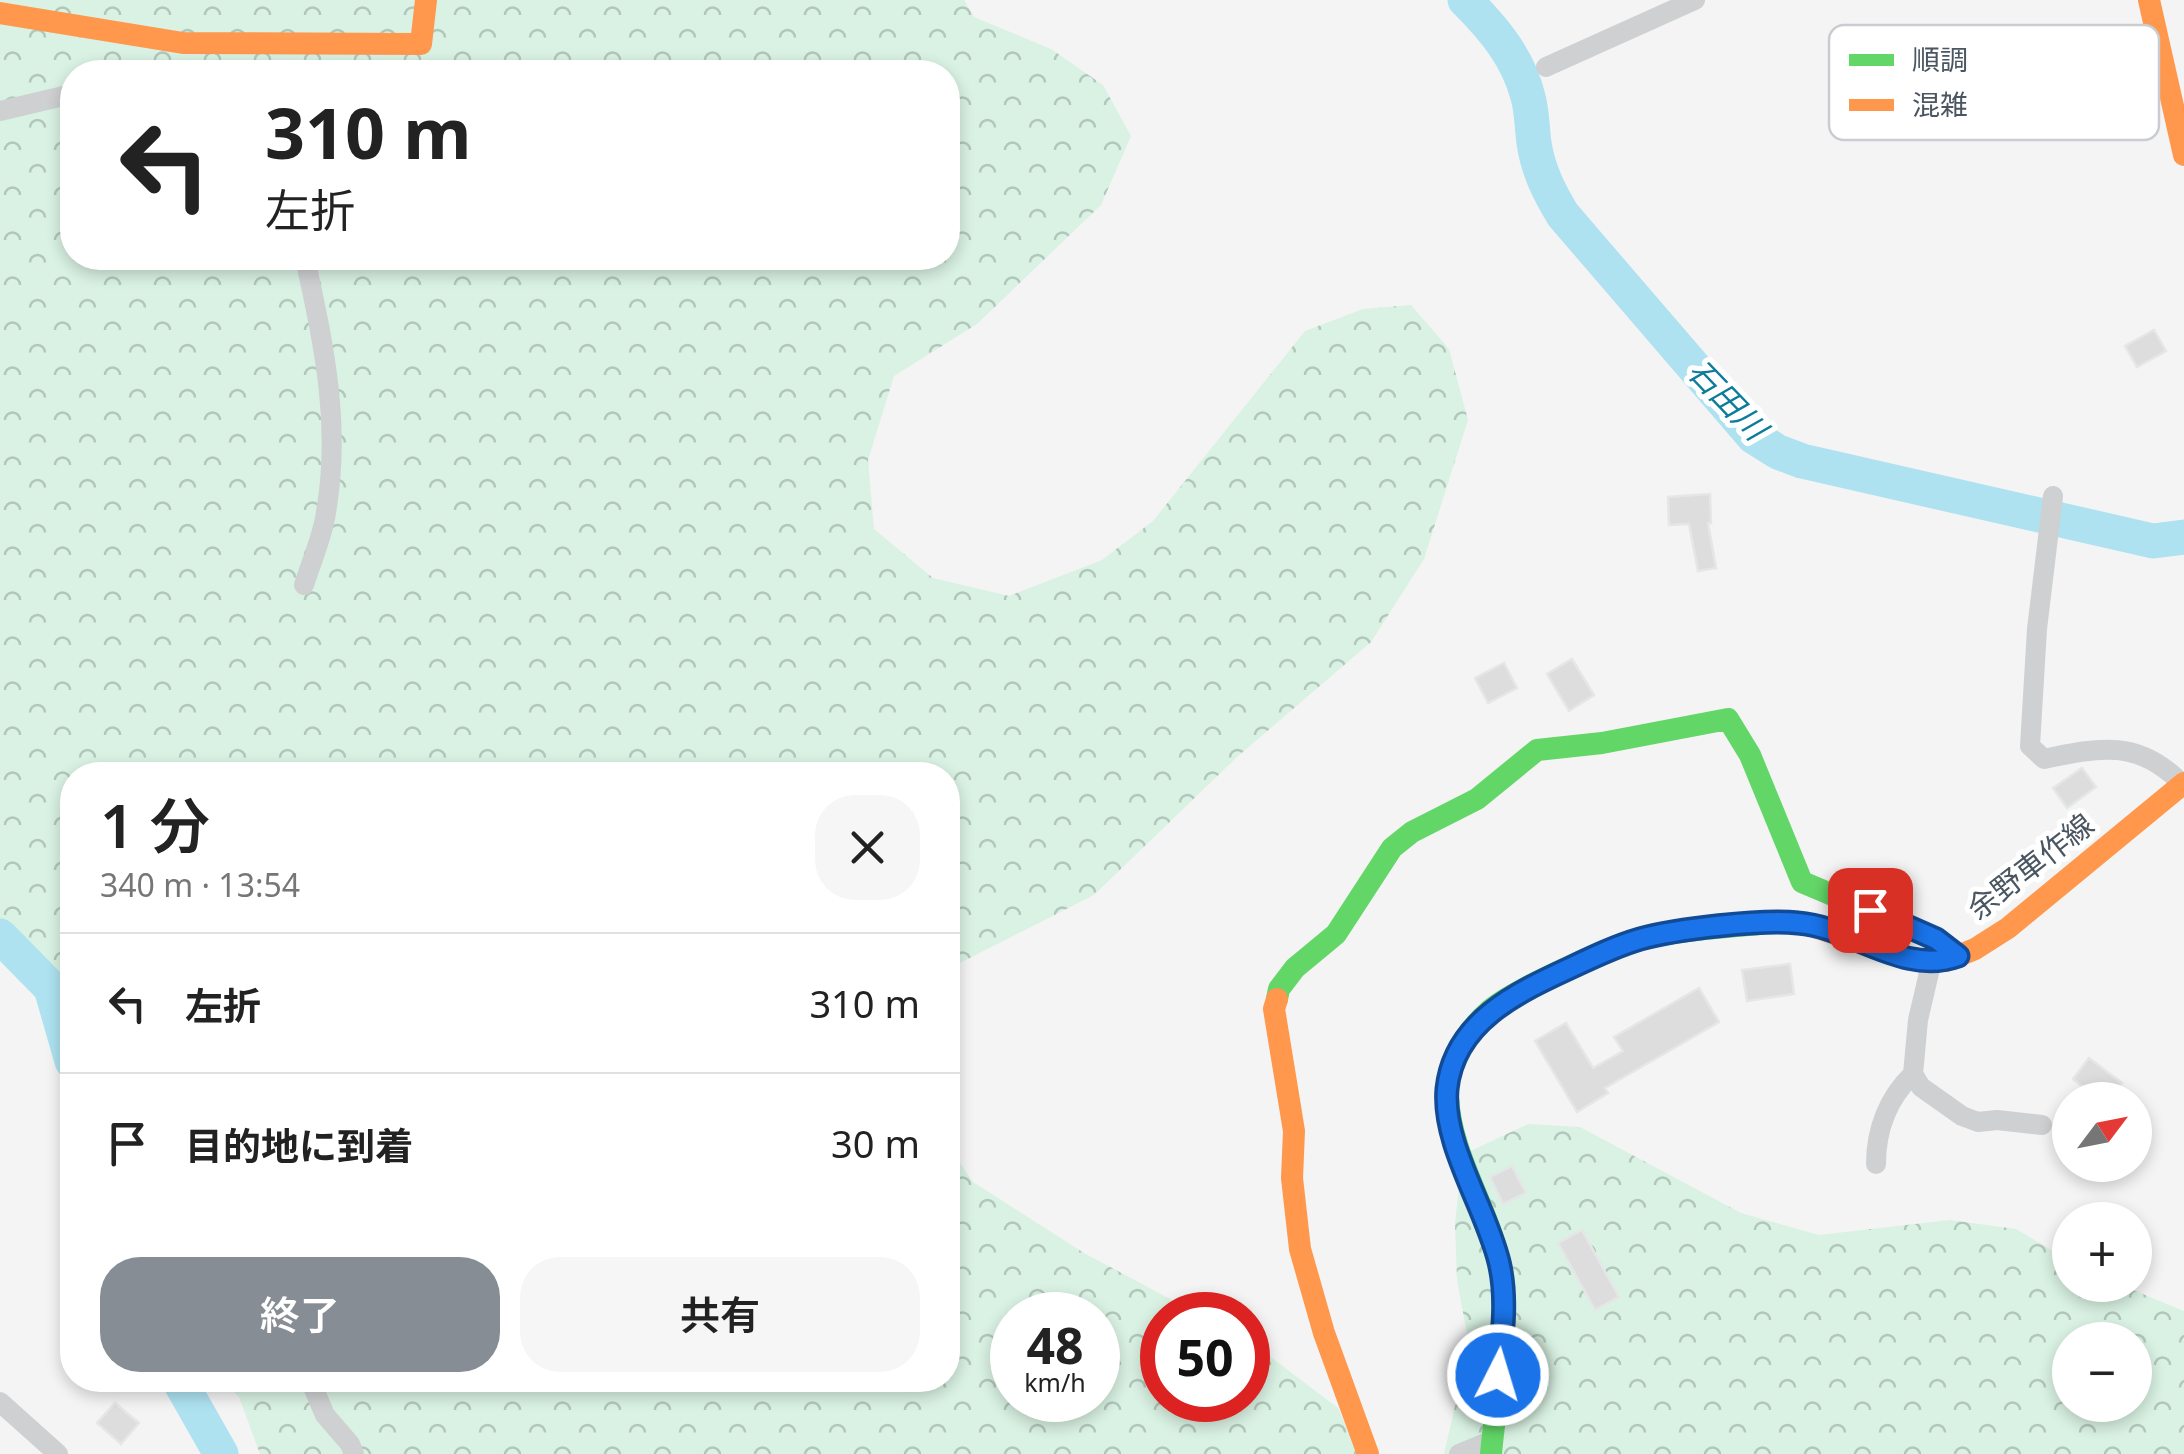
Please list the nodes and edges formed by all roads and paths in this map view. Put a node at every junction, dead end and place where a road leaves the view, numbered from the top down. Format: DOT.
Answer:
graph roads {
  1 [pos="426,0"];
  2 [pos="1695,0"];
  3 [pos="2149,0"];
  4 [pos="0,14"];
  5 [pos="2155,25"];
  6 [pos="2159,44"];
  7 [pos="1546,67"];
  8 [pos="60,97"];
  9 [pos="0,111"];
  10 [pos="2184,155"];
  11 [pos="307,270"];
  12 [pos="2053,496"];
  13 [pos="304,584"];
  14 [pos="2183,783"];
  15 [pos="1958,956"];
  16 [pos="1932,960"];
  17 [pos="1913,1074"];
  18 [pos="2042,1125"];
  19 [pos="1876,1164"];
  20 [pos="315,1392"];
  21 [pos="0,1402"];
  22 [pos="1492,1447"];
  23 [pos="58,1454"];
  24 [pos="354,1454"];
  25 [pos="1368,1454"];
  26 [pos="1459,1454"];
  1 -- 4 [label="street"];
  2 -- 7 [label="street"];
  3 -- 5 [label="street"];
  6 -- 10 [label="street"];
  8 -- 9 [label="street"];
  11 -- 13 [label="street"];
  12 -- 14 [label="street"];
  14 -- 15 [label="street, 余野車作線"];
  15 -- 16 [label="street, 余野車作線"];
  15 -- 25 [label="street"];
  16 -- 17 [label="street"];
  16 -- 22 [label="street, 余野車作線"];
  17 -- 18 [label="street"];
  17 -- 19 [label="street"];
  20 -- 24 [label="street"];
  21 -- 23 [label="street"];
  22 -- 26 [label="street"];
}
